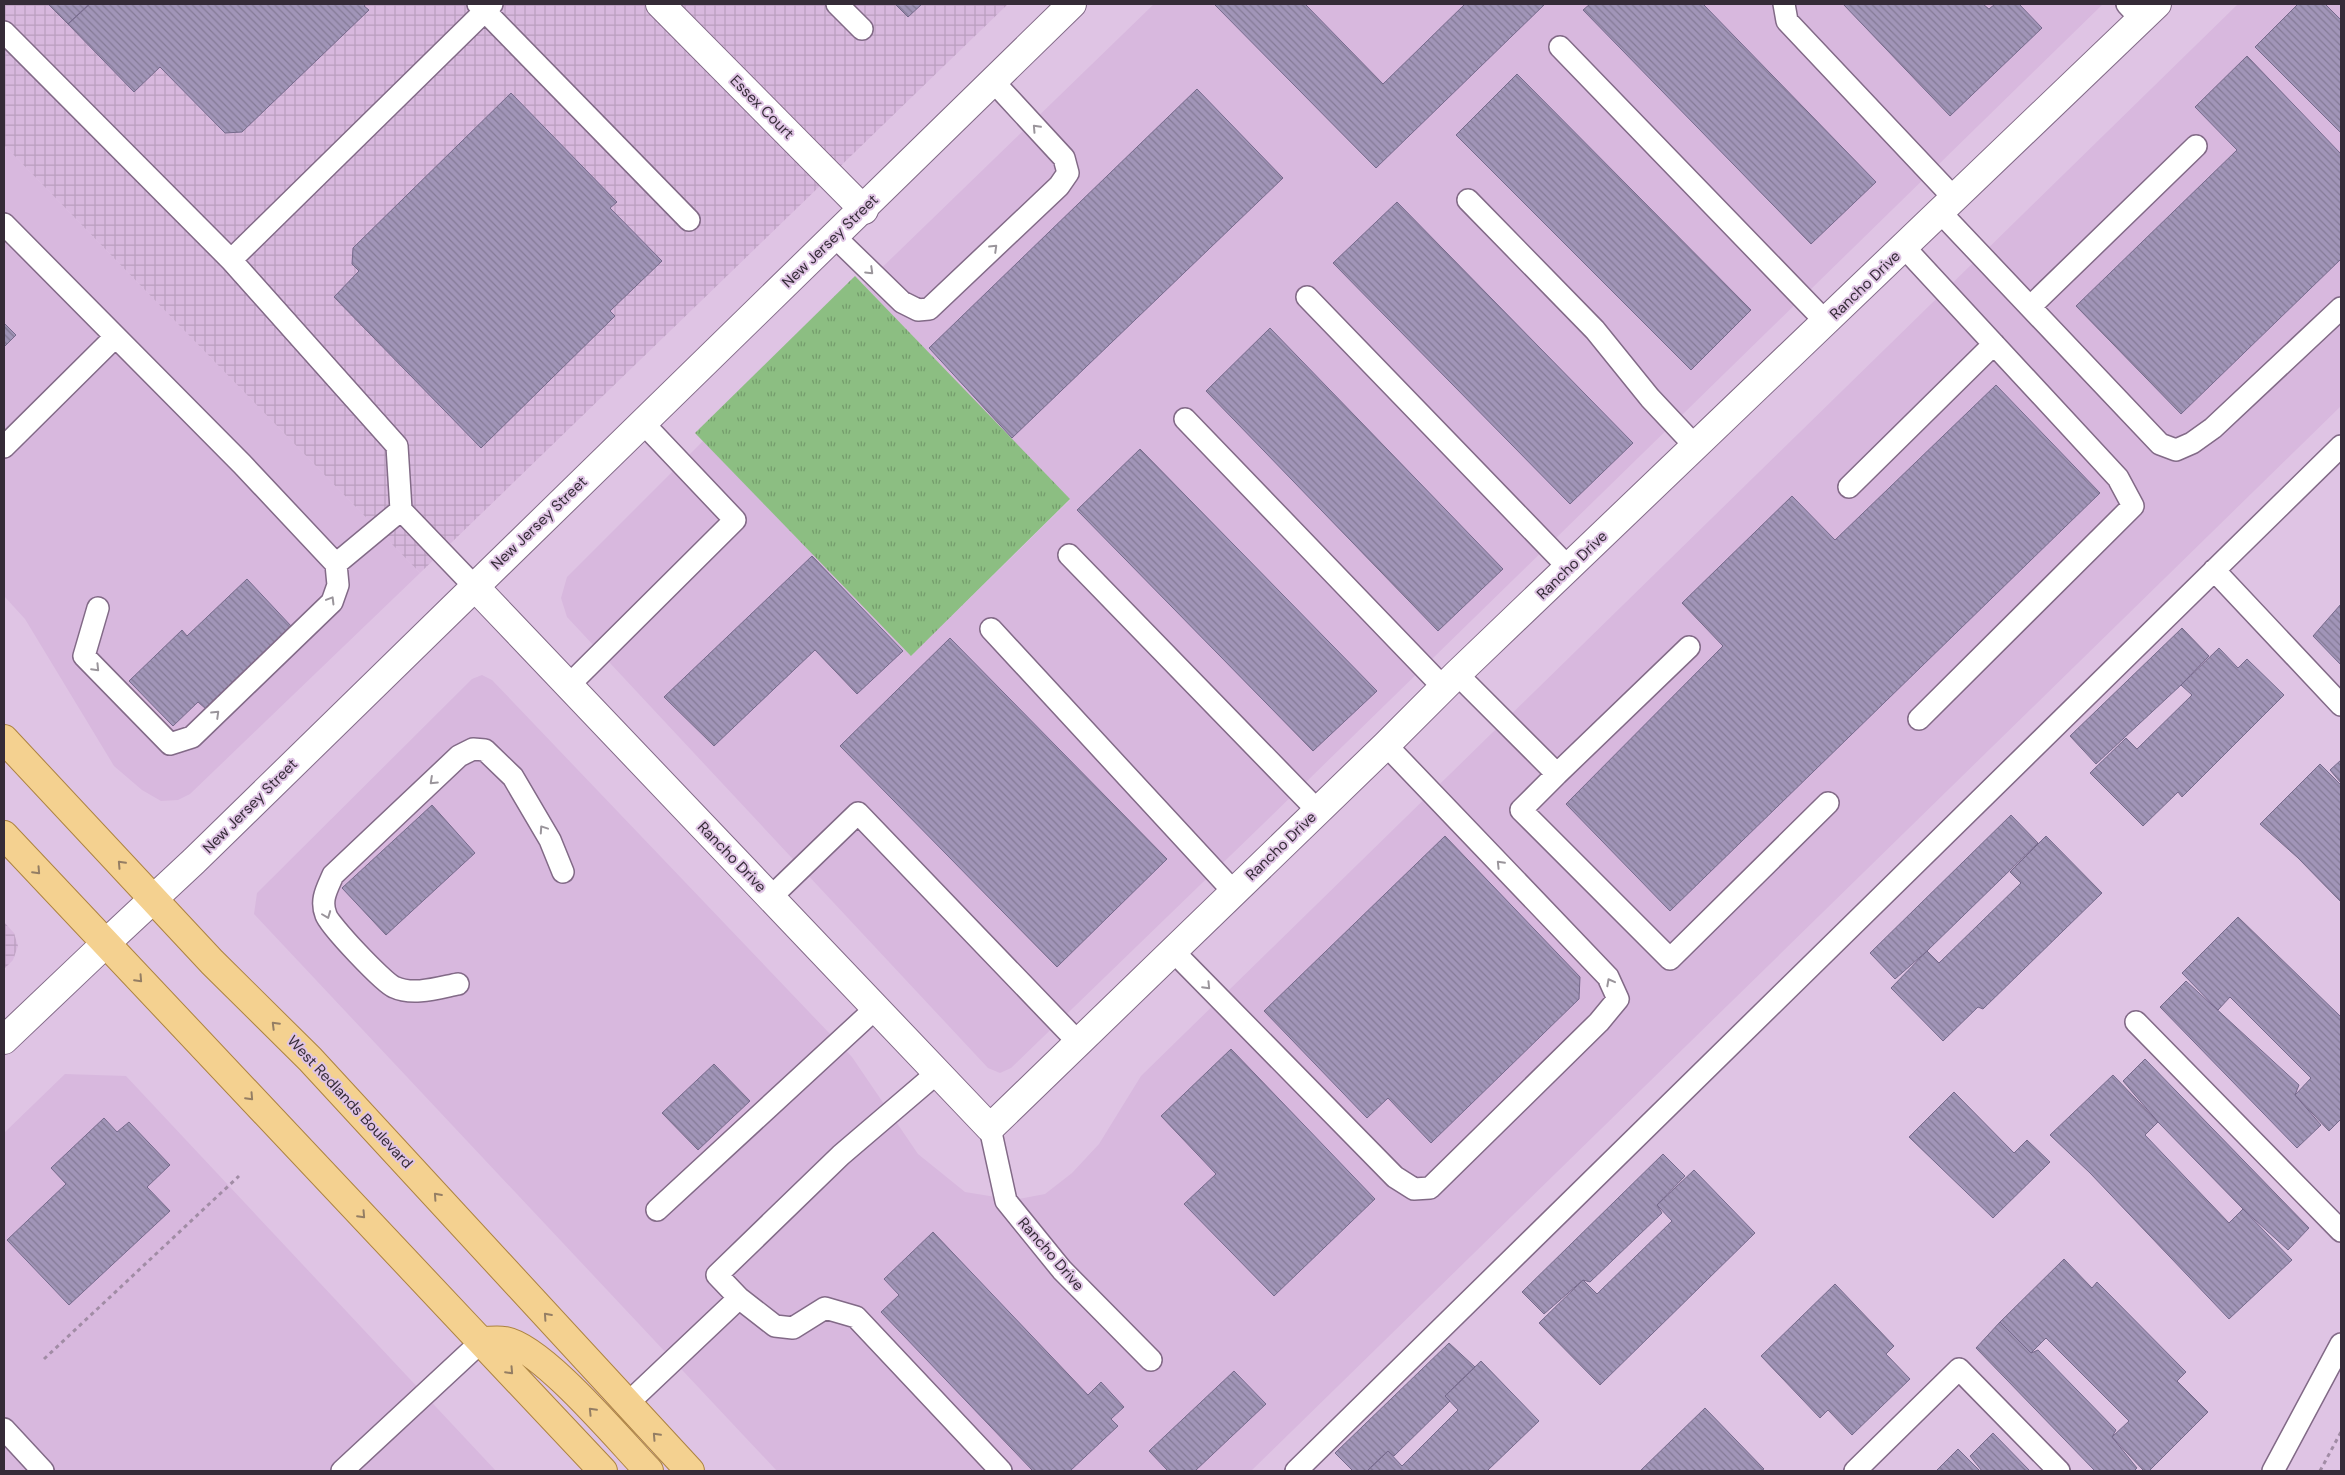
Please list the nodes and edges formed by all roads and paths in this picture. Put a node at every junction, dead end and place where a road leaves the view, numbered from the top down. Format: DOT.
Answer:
graph roads {
  1 [pos="660,4"];
  2 [pos="837,4"];
  3 [pos="1072,4"];
  4 [pos="1784,4"];
  5 [pos="485,6"];
  6 [pos="2142,9"];
  7 [pos="862,29"];
  8 [pos="4,32"];
  9 [pos="1560,47"];
  10 [pos="992,80"];
  11 [pos="2196,146"];
  12 [pos="1468,200"];
  13 [pos="1947,205"];
  14 [pos="864,210"];
  15 [pos="689,220"];
  16 [pos="4,224"];
  17 [pos="835,237"];
  18 [pos="1904,246"];
  19 [pos="231,260"];
  20 [pos="1307,296"];
  21 [pos="2030,307"];
  22 [pos="2341,308"];
  23 [pos="1826,322"];
  24 [pos="115,337"];
  25 [pos="1994,344"];
  26 [pos="1185,419"];
  27 [pos="643,423"];
  28 [pos="2341,446"];
  29 [pos="4,447"];
  30 [pos="1696,447"];
  31 [pos="1849,487"];
  32 [pos="401,510"];
  33 [pos="1069,555"];
  34 [pos="336,564"];
  35 [pos="1568,568"];
  36 [pos="2214,570"];
  37 [pos="474,586"];
  38 [pos="98,608"];
  39 [pos="991,629"];
  40 [pos="1689,647"];
  41 [pos="1450,681"];
  42 [pos="568,685"];
  43 [pos="2341,705"];
  44 [pos="1919,719"];
  45 [pos="4,739"];
  46 [pos="1386,745"];
  47 [pos="1557,774"];
  48 [pos="1828,803"];
  49 [pos="1318,811"];
  50 [pos="4,835"];
  51 [pos="564,872"];
  52 [pos="1234,892"];
  53 [pos="771,897"];
  54 [pos="154,899"];
  55 [pos="105,944"];
  56 [pos="1173,951"];
  57 [pos="458,984"];
  58 [pos="876,1008"];
  59 [pos="2136,1022"];
  60 [pos="4,1040"];
  61 [pos="1078,1042"];
  62 [pos="937,1073"];
  63 [pos="990,1128"];
  64 [pos="239,1176"];
  65 [pos="657,1210"];
  66 [pos="2341,1231"];
  67 [pos="739,1298"];
  68 [pos="482,1341"];
  69 [pos="2341,1344"];
  70 [pos="44,1359"];
  71 [pos="1151,1360"];
  72 [pos="627,1404"];
  73 [pos="4,1429"];
  74 [pos="2341,1432"];
  75 [pos="43,1471"];
  76 [pos="342,1471"];
  77 [pos="603,1471"];
  78 [pos="649,1471"];
  79 [pos="690,1471"];
  80 [pos="1001,1471"];
  81 [pos="1296,1471"];
  82 [pos="1854,1471"];
  83 [pos="2059,1471"];
  84 [pos="2273,1471"];
  85 [pos="2320,1471"];
  1 -- 14 [label="street, Essex Court"];
  2 -- 7 [label="lane"];
  3 -- 10 [label="street, New Jersey Street"];
  4 -- 13 [label="lane"];
  5 -- 15 [label="lane"];
  5 -- 19 [label="lane"];
  6 -- 13 [label="street, Rancho Drive"];
  8 -- 19 [label="lane"];
  9 -- 23 [label="lane"];
  10 -- 14 [label="street, New Jersey Street"];
  17 -- 10 [label="lane, one-way"];
  11 -- 21 [label="lane"];
  12 -- 30 [label="lane"];
  13 -- 18 [label="street, Rancho Drive"];
  13 -- 21 [label="lane"];
  14 -- 17 [label="street, New Jersey Street"];
  16 -- 24 [label="lane"];
  17 -- 27 [label="street, New Jersey Street"];
  18 -- 23 [label="street, Rancho Drive"];
  18 -- 25 [label="lane"];
  19 -- 32 [label="lane"];
  20 -- 35 [label="lane"];
  21 -- 22 [label="lane"];
  23 -- 30 [label="street, Rancho Drive"];
  24 -- 29 [label="lane"];
  24 -- 34 [label="lane"];
  25 -- 31 [label="lane"];
  25 -- 44 [label="lane"];
  26 -- 41 [label="lane"];
  27 -- 37 [label="street, New Jersey Street"];
  27 -- 42 [label="lane"];
  28 -- 36 [label="lane"];
  30 -- 35 [label="street, Rancho Drive"];
  32 -- 34 [label="lane"];
  32 -- 37 [label="lane"];
  33 -- 49 [label="lane"];
  38 -- 34 [label="lane, one-way"];
  35 -- 41 [label="street, Rancho Drive"];
  36 -- 43 [label="lane"];
  36 -- 81 [label="lane"];
  37 -- 42 [label="street, Rancho Drive"];
  37 -- 54 [label="street, New Jersey Street"];
  39 -- 52 [label="lane"];
  40 -- 47 [label="lane"];
  41 -- 46 [label="street, Rancho Drive"];
  41 -- 47 [label="lane"];
  42 -- 53 [label="street, Rancho Drive"];
  54 -- 45 [label="main road, West Redlands Boulevard, one-way"];
  46 -- 49 [label="street, Rancho Drive"];
  56 -- 46 [label="lane, one-way"];
  47 -- 48 [label="lane"];
  49 -- 52 [label="street, Rancho Drive"];
  50 -- 55 [label="main road, one-way"];
  51 -- 57 [label="lane, one-way"];
  52 -- 56 [label="street, Rancho Drive"];
  53 -- 58 [label="street, Rancho Drive"];
  53 -- 61 [label="lane"];
  54 -- 55 [label="street, New Jersey Street"];
  72 -- 54 [label="main road, West Redlands Boulevard, one-way"];
  55 -- 60 [label="street, New Jersey Street"];
  55 -- 68 [label="main road, one-way"];
  56 -- 61 [label="street, Rancho Drive"];
  58 -- 62 [label="street, Rancho Drive"];
  58 -- 65 [label="lane"];
  59 -- 66 [label="lane"];
  61 -- 63 [label="street, Rancho Drive"];
  62 -- 63 [label="street, Rancho Drive"];
  62 -- 67 [label="lane"];
  63 -- 71 [label="lane, Rancho Drive"];
  64 -- 70 [label="path"];
  67 -- 72 [label="lane"];
  67 -- 80 [label="lane"];
  68 -- 76 [label="lane"];
  68 -- 77 [label="main road, one-way"];
  78 -- 68 [label="main road, one-way"];
  69 -- 84 [label="lane"];
  79 -- 72 [label="main road, West Redlands Boulevard, one-way"];
  73 -- 75 [label="lane"];
  74 -- 85 [label="path"];
  82 -- 83 [label="lane"];
}
